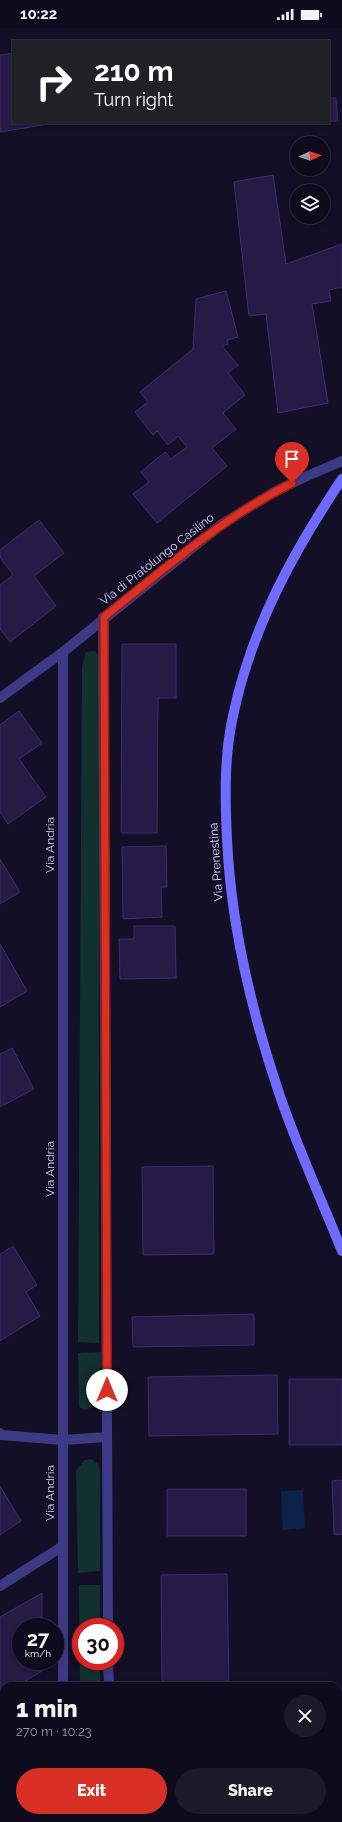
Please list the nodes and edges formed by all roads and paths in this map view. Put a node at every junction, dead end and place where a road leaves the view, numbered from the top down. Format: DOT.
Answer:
graph roads {
  1 [pos="342,461"];
  2 [pos="342,479"];
  3 [pos="104,617"];
  4 [pos="63,652"];
  5 [pos="0,698"];
  6 [pos="342,1251"];
  7 [pos="0,1433"];
  8 [pos="107,1437"];
  9 [pos="63,1440"];
  10 [pos="63,1546"];
  11 [pos="0,1586"];
  12 [pos="108,1618"];
  13 [pos="108,1670"];
  14 [pos="63,1682"];
  15 [pos="109,1682"];
  1 -- 3 [label="street, Via di Pratolungo Casilino"];
  2 -- 6 [label="main road, Via Prenestina"];
  3 -- 4 [label="street, Via di Pratolungo Casilino"];
  3 -- 8 [label="street"];
  4 -- 5 [label="street, Via di Pratolungo Casilino"];
  4 -- 9 [label="street, Via Andria"];
  7 -- 9 [label="street"];
  8 -- 9 [label="street"];
  8 -- 12 [label="street"];
  9 -- 10 [label="street, Via Andria"];
  10 -- 11 [label="street"];
  10 -- 14 [label="street, Via Andria"];
  13 -- 15 [label="street"];
}
